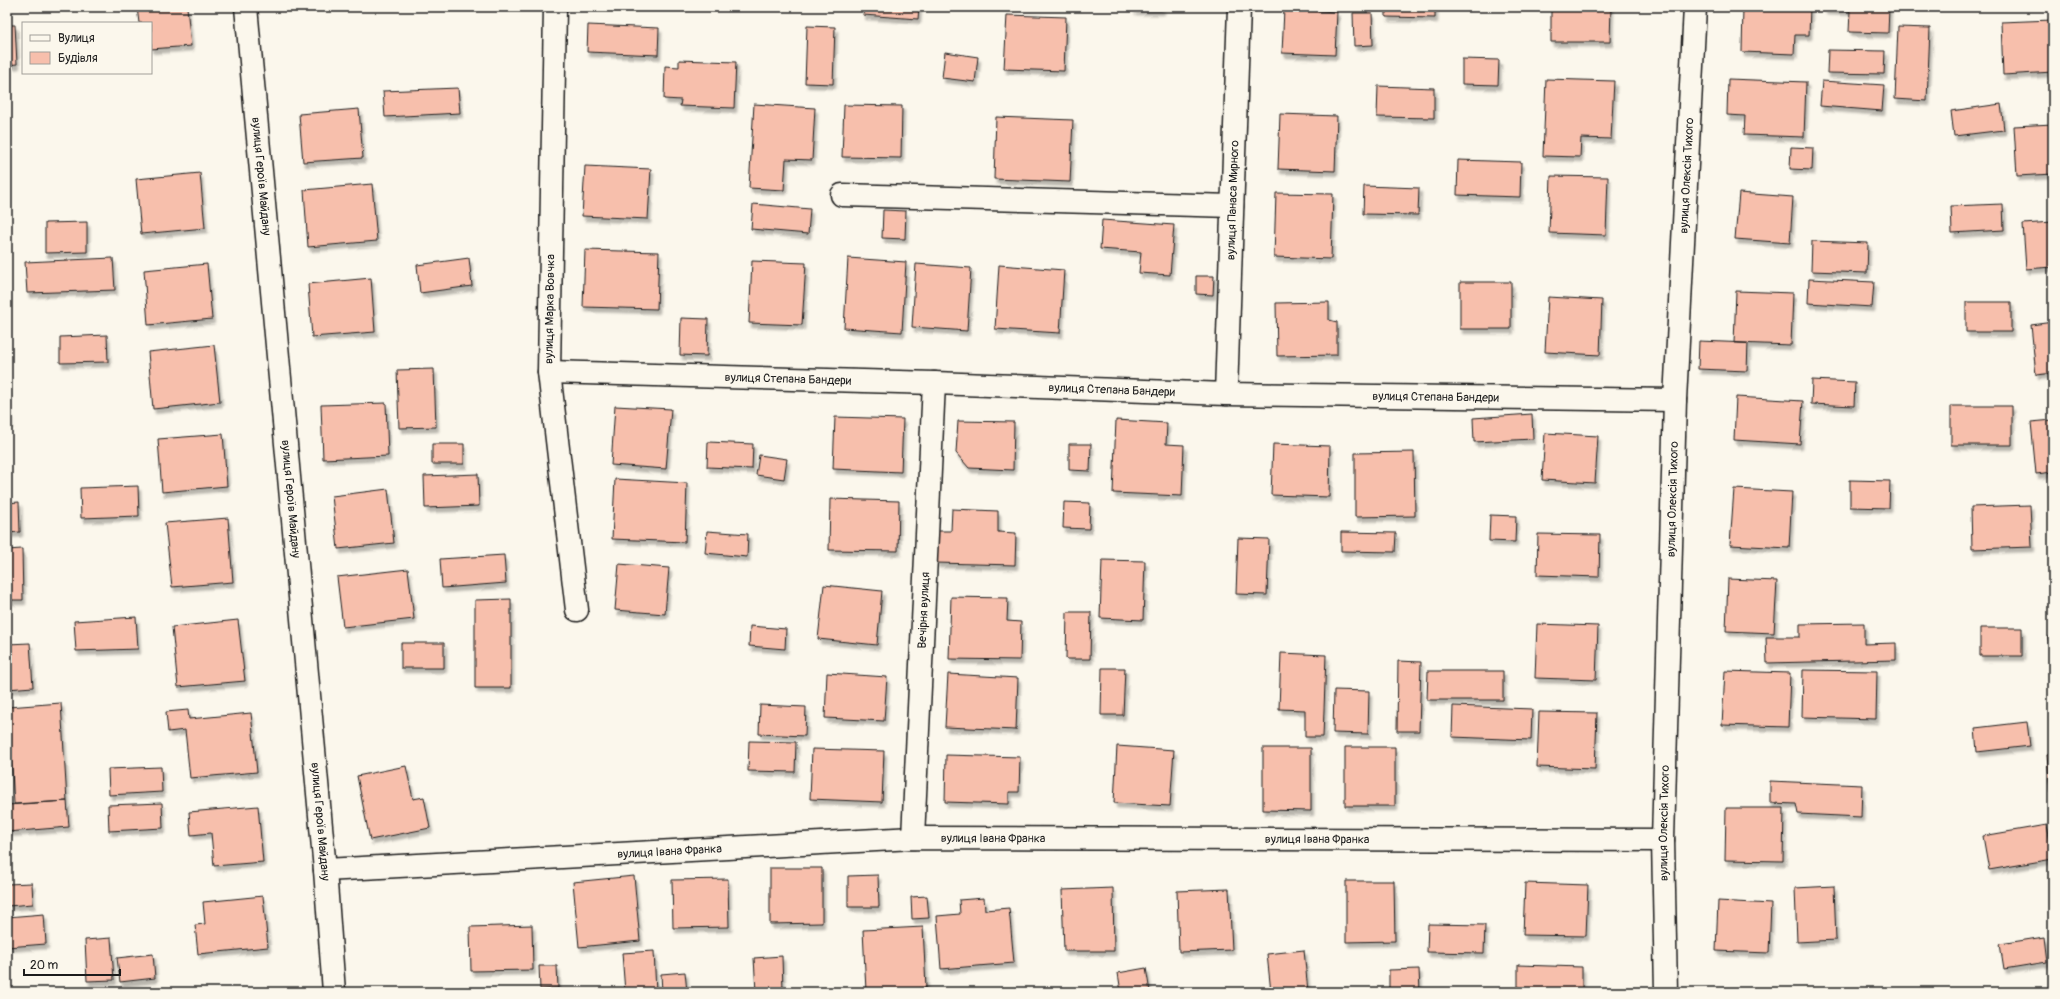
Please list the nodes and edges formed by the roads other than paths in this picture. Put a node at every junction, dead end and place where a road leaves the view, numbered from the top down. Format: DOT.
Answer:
graph roads {
  1 [pos="246,7"];
  2 [pos="555,7"];
  3 [pos="1239,7"];
  4 [pos="1695,7"];
  5 [pos="842,195"];
  6 [pos="1232,206"];
  7 [pos="549,372"];
  8 [pos="934,383"];
  9 [pos="1226,394"];
  10 [pos="1675,400"];
  11 [pos="577,610"];
  12 [pos="913,838"];
  13 [pos="1663,840"];
  14 [pos="324,870"];
  15 [pos="334,992"];
  16 [pos="1666,992"];
  1 -- 14 [label="street, вулиця Героїв Майдану"];
  2 -- 7 [label="street, вулиця Марка Вовчка"];
  3 -- 6 [label="street, вулиця Панаса Мирного"];
  4 -- 10 [label="street, вулиця Олексія Тихого"];
  5 -- 6 [label="street"];
  6 -- 9 [label="street, вулиця Панаса Мирного"];
  7 -- 8 [label="street, вулиця Степана Бандери"];
  7 -- 11 [label="street, вулиця Марка Вовчка"];
  8 -- 9 [label="street, вулиця Степана Бандери"];
  8 -- 12 [label="street, Вечірня вулиця"];
  9 -- 10 [label="street, вулиця Степана Бандери"];
  10 -- 13 [label="street, вулиця Олексія Тихого"];
  12 -- 13 [label="street, вулиця Івана Франка"];
  12 -- 14 [label="street, вулиця Івана Франка"];
  13 -- 16 [label="street, вулиця Олексія Тихого"];
  14 -- 15 [label="street, вулиця Героїв Майдану"];
}
